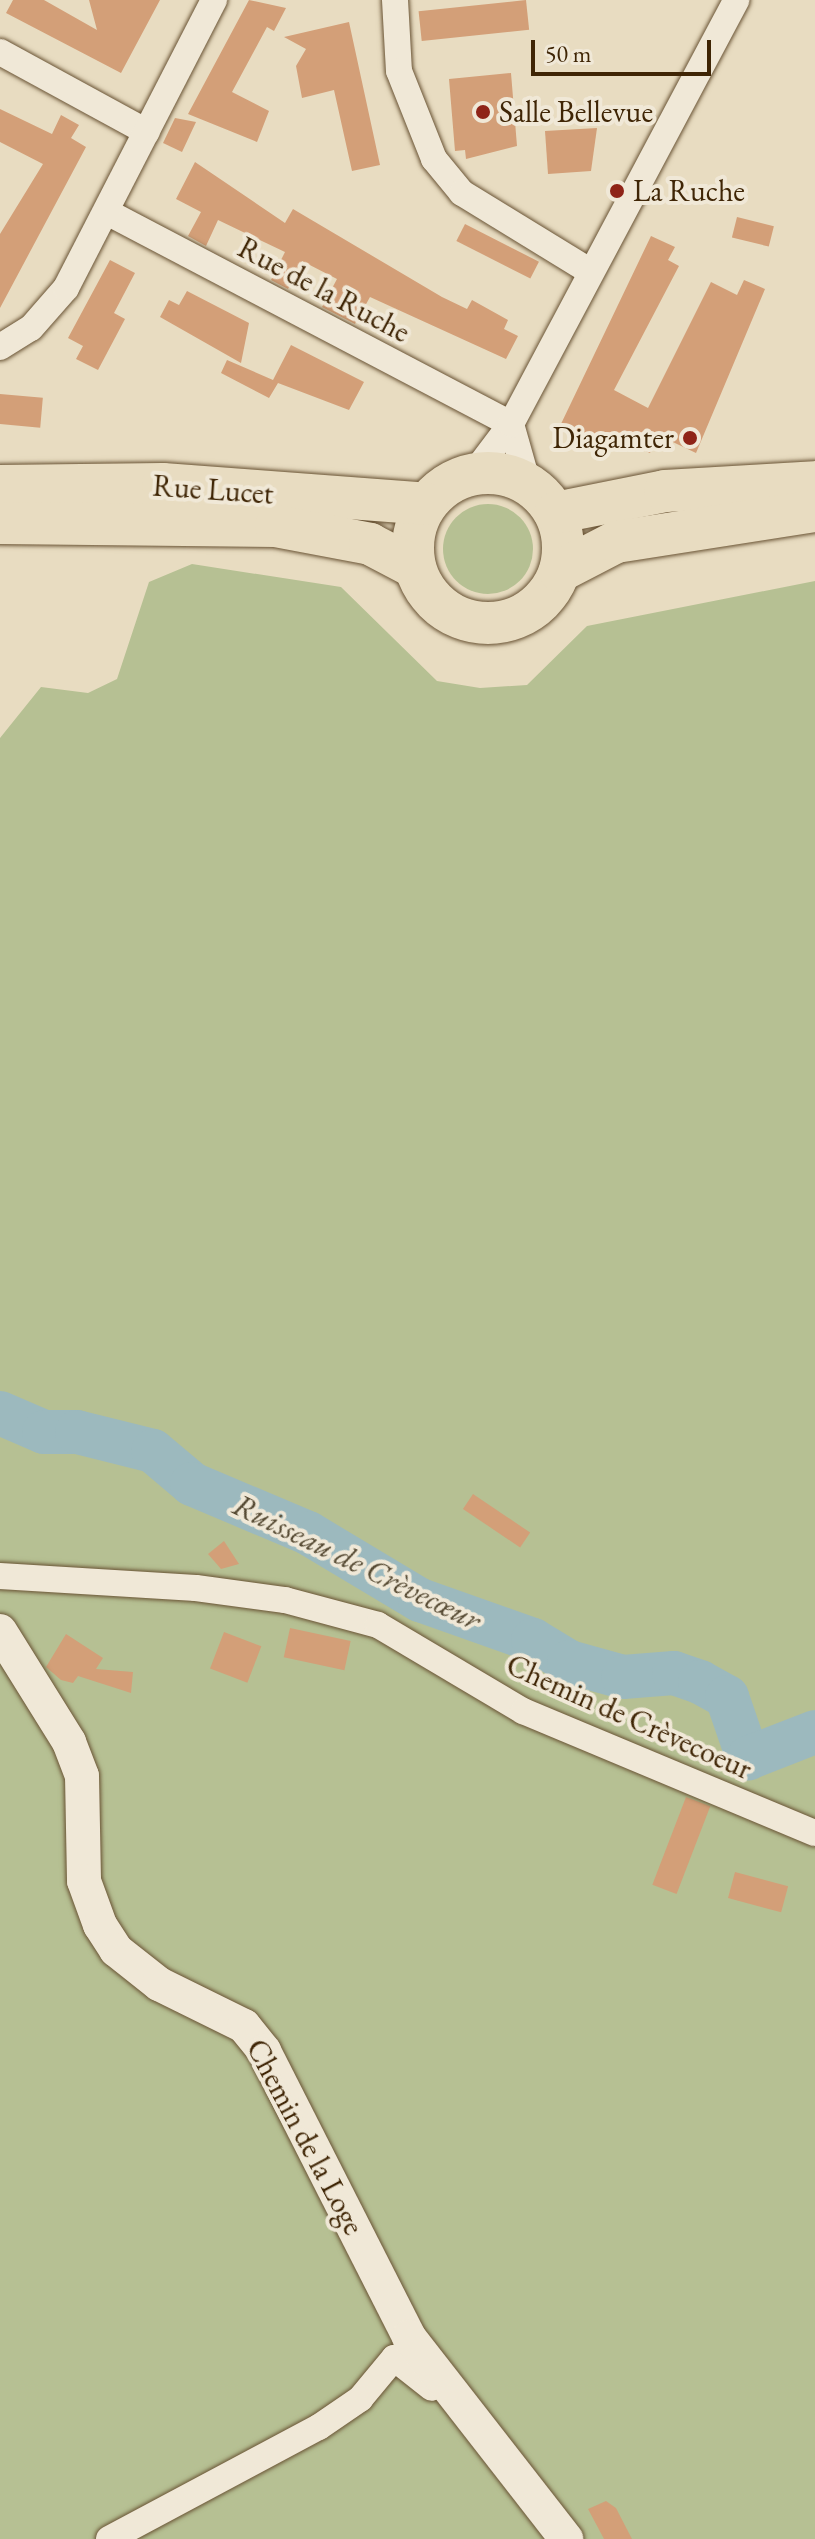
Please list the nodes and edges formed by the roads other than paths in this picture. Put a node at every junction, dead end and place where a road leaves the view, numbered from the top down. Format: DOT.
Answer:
graph roads {
  1 [pos="214,0"];
  2 [pos="395,0"];
  3 [pos="736,0"];
  4 [pos="0,52"];
  5 [pos="147,132"];
  6 [pos="107,212"];
  7 [pos="591,272"];
  8 [pos="0,347"];
  9 [pos="511,424"];
  10 [pos="474,473"];
  11 [pos="815,482"];
  12 [pos="0,486"];
  13 [pos="542,498"];
  14 [pos="426,504"];
  15 [pos="815,511"];
  16 [pos="0,523"];
  17 [pos="414,567"];
  18 [pos="560,571"];
  19 [pos="0,1576"];
  20 [pos="0,1631"];
  21 [pos="815,1833"];
  22 [pos="455,2403"];
  23 [pos="109,2539"];
  24 [pos="566,2539"];
  1 -- 5 [label="street"];
  2 -- 7 [label="street"];
  3 -- 7 [label="street"];
  4 -- 5 [label="street"];
  5 -- 6 [label="street"];
  6 -- 8 [label="street"];
  6 -- 9 [label="street, Rue de la Ruche"];
  7 -- 9 [label="street"];
  9 -- 10 [label="street"];
  9 -- 13 [label="street"];
  10 -- 13 [label="main road"];
  10 -- 14 [label="main road"];
  11 -- 13 [label="main road"];
  12 -- 14 [label="main road, Rue Lucet"];
  13 -- 18 [label="main road"];
  14 -- 17 [label="main road"];
  15 -- 18 [label="main road"];
  16 -- 17 [label="main road, Rue Lucet"];
  17 -- 18 [label="main road"];
  19 -- 21 [label="street, Chemin de Crèvecoeur"];
  20 -- 22 [label="street, Chemin de la Loge"];
  22 -- 23 [label="street"];
  22 -- 24 [label="street, Chemin de la Loge"];
}
